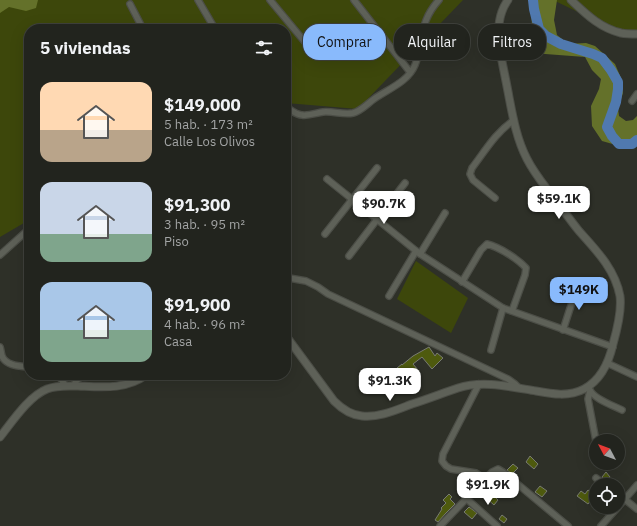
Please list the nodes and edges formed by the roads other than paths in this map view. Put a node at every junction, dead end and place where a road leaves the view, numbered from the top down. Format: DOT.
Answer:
graph roads {
  1 [pos="198,0"];
  2 [pos="270,0"];
  3 [pos="354,0"];
  4 [pos="439,0"];
  5 [pos="508,0"];
  6 [pos="570,0"];
  7 [pos="130,4"];
  8 [pos="140,24"];
  9 [pos="212,24"];
  10 [pos="290,24"];
  11 [pos="291,25"];
  12 [pos="637,34"];
  13 [pos="303,40"];
  14 [pos="410,72"];
  15 [pos="637,94"];
  16 [pos="632,101"];
  17 [pos="291,110"];
  18 [pos="514,120"];
  19 [pos="377,168"];
  20 [pos="327,179"];
  21 [pos="405,183"];
  22 [pos="495,198"];
  23 [pos="352,199"];
  24 [pos="445,213"];
  25 [pos="377,220"];
  26 [pos="24,233"];
  27 [pos="325,234"];
  28 [pos="418,252"];
  29 [pos="0,255"];
  30 [pos="349,256"];
  31 [pos="291,278"];
  32 [pos="462,282"];
  33 [pos="577,287"];
  34 [pos="389,296"];
  35 [pos="503,308"];
  36 [pos="512,311"];
  37 [pos="564,330"];
  38 [pos="291,343"];
  39 [pos="0,346"];
  40 [pos="613,347"];
  41 [pos="491,350"];
  42 [pos="607,363"];
  43 [pos="24,367"];
  44 [pos="637,377"];
  45 [pos="62,380"];
  46 [pos="77,380"];
  47 [pos="138,380"];
  48 [pos="479,384"];
  49 [pos="65,385"];
  50 [pos="74,386"];
  51 [pos="519,388"];
  52 [pos="590,388"];
  53 [pos="622,410"];
  54 [pos="595,434"];
  55 [pos="0,437"];
  56 [pos="485,479"];
  57 [pos="637,485"];
  58 [pos="467,498"];
  59 [pos="625,498"];
  60 [pos="625,500"];
  61 [pos="637,509"];
  62 [pos="612,514"];
  63 [pos="440,526"];
  64 [pos="497,526"];
  65 [pos="568,526"];
  66 [pos="601,526"];
  1 -- 9 [label="street"];
  2 -- 10 [label="street"];
  3 -- 14 [label="street"];
  4 -- 14 [label="street"];
  5 -- 18 [label="street"];
  6 -- 12 [label="street"];
  7 -- 8 [label="street"];
  11 -- 13 [label="street"];
  14 -- 17 [label="street"];
  15 -- 16 [label="street"];
  18 -- 22 [label="street"];
  18 -- 40 [label="street"];
  19 -- 23 [label="street"];
  20 -- 23 [label="street"];
  21 -- 25 [label="street"];
  23 -- 25 [label="street"];
  23 -- 27 [label="street"];
  24 -- 28 [label="street"];
  25 -- 28 [label="street"];
  25 -- 30 [label="street"];
  26 -- 29 [label="street"];
  28 -- 32 [label="street"];
  28 -- 34 [label="street"];
  31 -- 51 [label="street"];
  32 -- 35 [label="street"];
  32 -- 36 [label="street"];
  33 -- 37 [label="street"];
  35 -- 36 [label="street"];
  35 -- 41 [label="street"];
  36 -- 37 [label="street"];
  37 -- 40 [label="street"];
  38 -- 48 [label="street"];
  39 -- 43 [label="street"];
  40 -- 42 [label="street"];
  42 -- 44 [label="street"];
  42 -- 52 [label="street"];
  45 -- 49 [label="street"];
  46 -- 50 [label="street"];
  47 -- 50 [label="street"];
  48 -- 51 [label="street"];
  48 -- 56 [label="street"];
  49 -- 50 [label="street"];
  49 -- 55 [label="street"];
  51 -- 52 [label="street"];
  52 -- 53 [label="street"];
  52 -- 54 [label="street"];
  56 -- 58 [label="street"];
  56 -- 65 [label="street"];
  57 -- 59 [label="street"];
  58 -- 63 [label="street"];
  58 -- 64 [label="street"];
  60 -- 61 [label="street"];
  62 -- 66 [label="street"];
}
